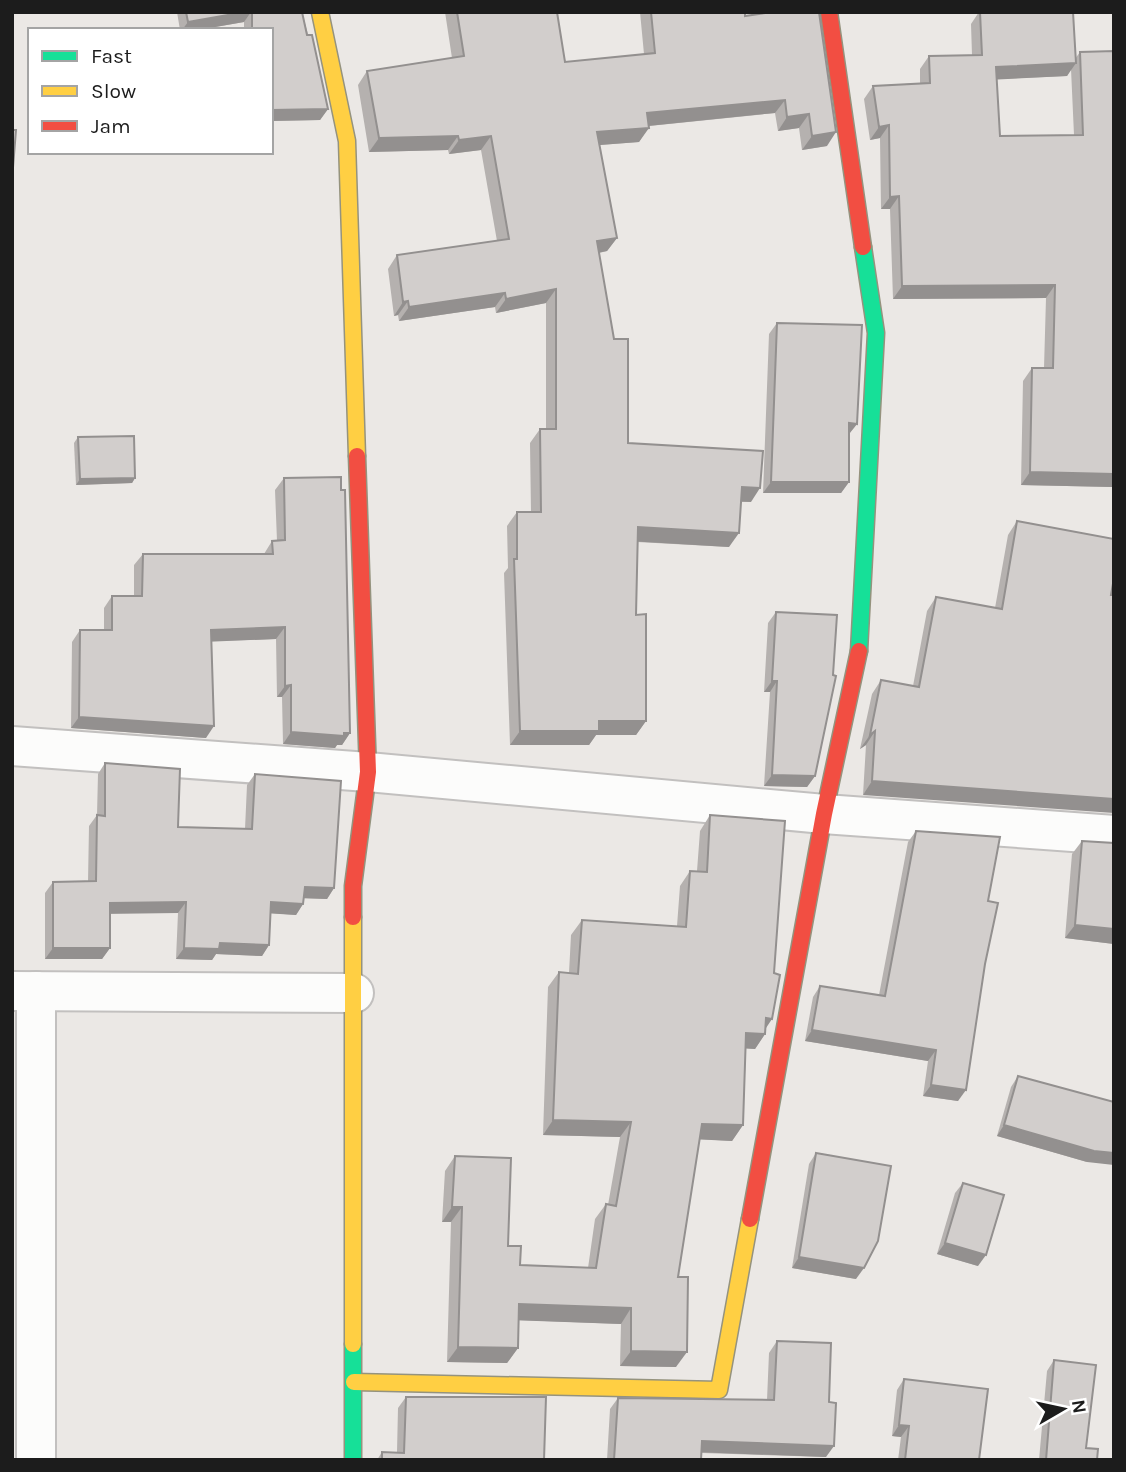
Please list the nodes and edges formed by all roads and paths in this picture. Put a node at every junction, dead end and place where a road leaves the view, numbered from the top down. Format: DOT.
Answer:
graph roads {
  1 [pos="320,12"];
  2 [pos="829,12"];
  3 [pos="12,746"];
  4 [pos="368,772"];
  5 [pos="824,814"];
  6 [pos="1114,835"];
  7 [pos="24,991"];
  8 [pos="354,993"];
  9 [pos="354,1382"];
  10 [pos="36,1460"];
  11 [pos="353,1460"];
  1 -- 4 [label="street"];
  2 -- 5 [label="street"];
  3 -- 4 [label="street"];
  4 -- 5 [label="street"];
  4 -- 8 [label="street"];
  5 -- 6 [label="street"];
  5 -- 9 [label="street"];
  7 -- 8 [label="street"];
  7 -- 10 [label="street"];
  8 -- 9 [label="street"];
  9 -- 11 [label="street"];
}
